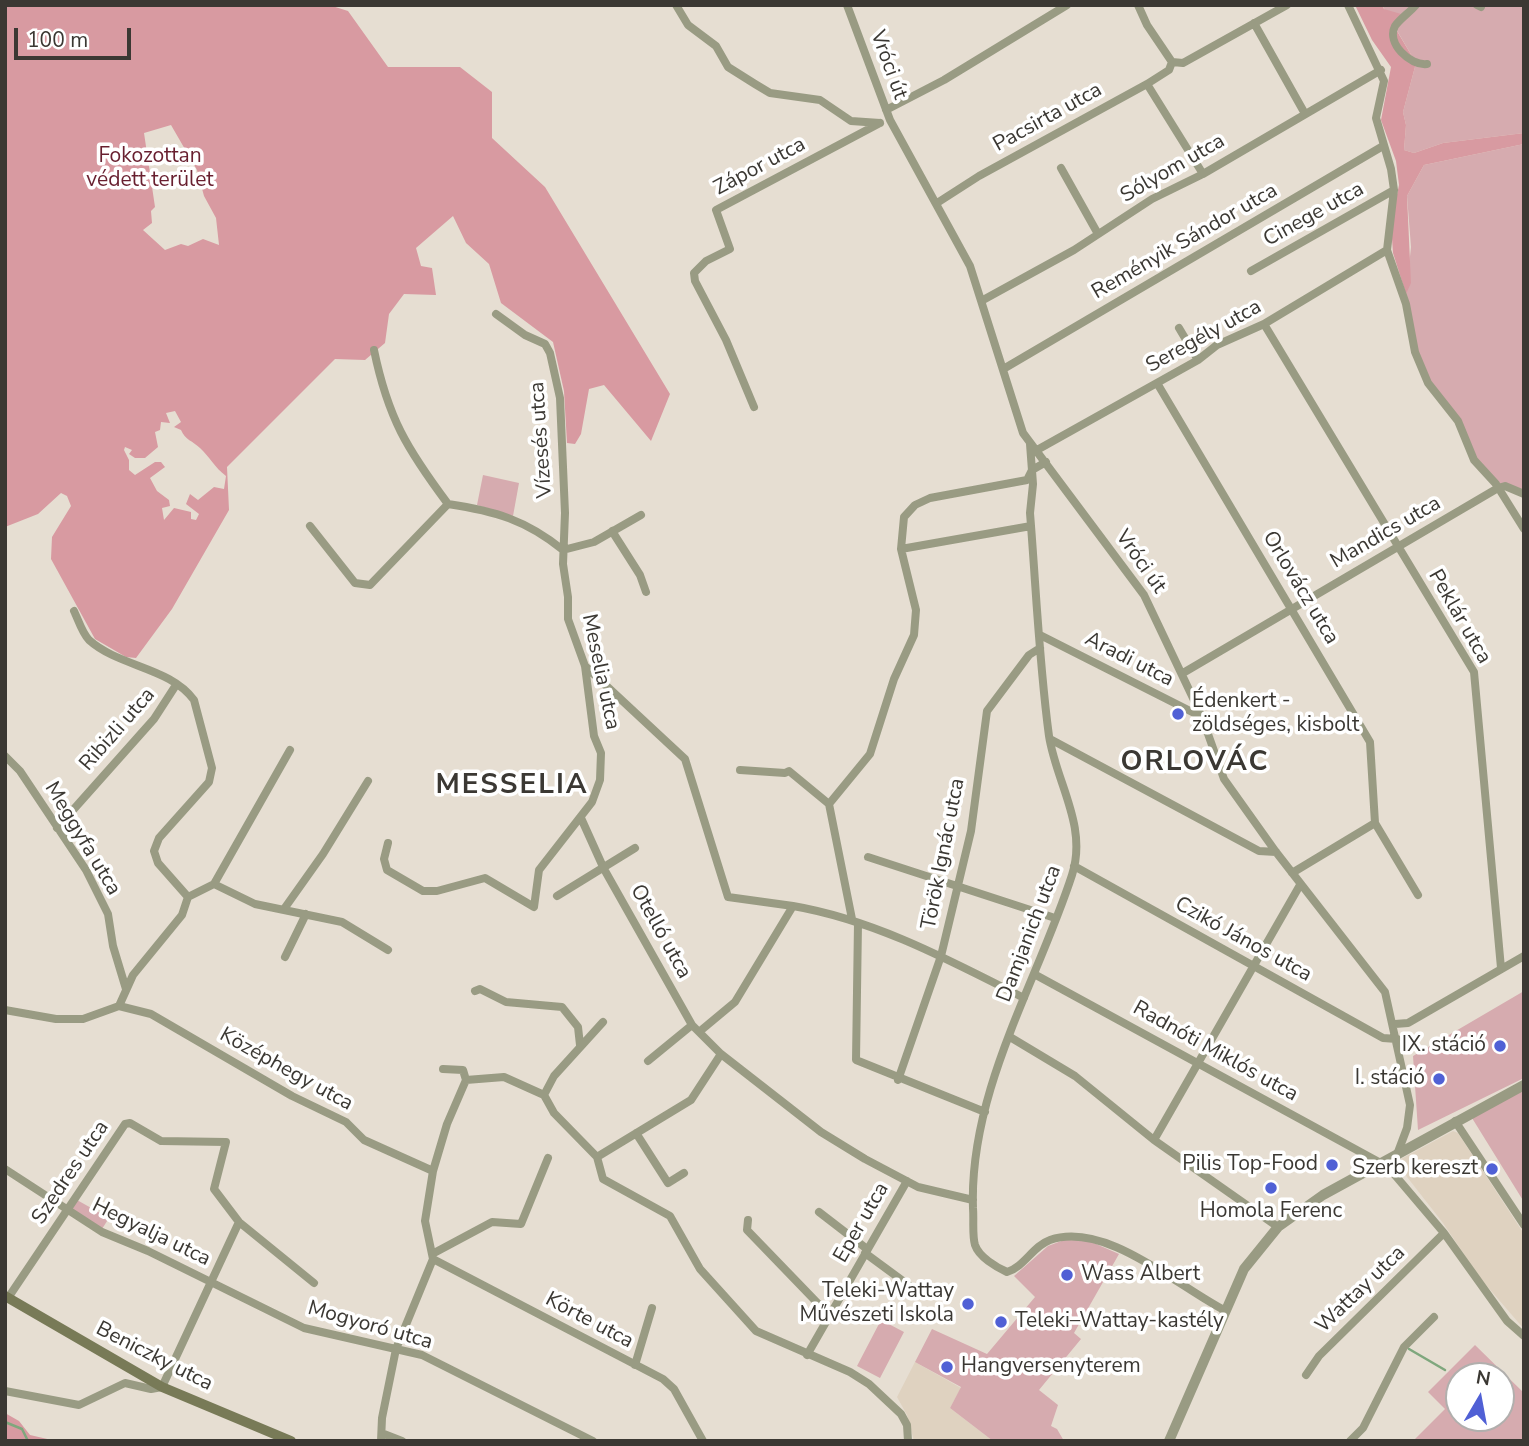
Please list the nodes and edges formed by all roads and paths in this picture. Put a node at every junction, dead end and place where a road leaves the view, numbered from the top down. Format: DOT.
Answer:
graph roads {
  1 [pos="676,5"];
  2 [pos="847,5"];
  3 [pos="1067,5"];
  4 [pos="1138,5"];
  5 [pos="1287,5"];
  6 [pos="1348,5"];
  7 [pos="1416,5"];
  8 [pos="1254,23"];
  9 [pos="1172,62"];
  10 [pos="1427,64"];
  11 [pos="1381,69"];
  12 [pos="1147,84"];
  13 [pos="886,110"];
  14 [pos="1304,112"];
  15 [pos="890,120"];
  16 [pos="880,122"];
  17 [pos="1383,146"];
  18 [pos="1061,168"];
  19 [pos="1203,174"];
  20 [pos="1394,190"];
  21 [pos="937,203"];
  22 [pos="1098,234"];
  23 [pos="1387,250"];
  24 [pos="1251,271"];
  25 [pos="983,300"];
  26 [pos="496,314"];
  27 [pos="1264,324"];
  28 [pos="1179,328"];
  29 [pos="374,350"];
  30 [pos="1198,360"];
  31 [pos="1005,368"];
  32 [pos="1157,383"];
  33 [pos="754,407"];
  34 [pos="1030,442"];
  35 [pos="1037,450"];
  36 [pos="1046,462"];
  37 [pos="1031,470"];
  38 [pos="1498,488"];
  39 [pos="1522,494"];
  40 [pos="448,504"];
  41 [pos="1512,510"];
  42 [pos="641,515"];
  43 [pos="310,526"];
  44 [pos="1031,526"];
  45 [pos="1524,529"];
  46 [pos="612,531"];
  47 [pos="1397,546"];
  48 [pos="901,549"];
  49 [pos="563,550"];
  50 [pos="646,592"];
  51 [pos="1293,608"];
  52 [pos="74,611"];
  53 [pos="1040,635"];
  54 [pos="1040,648"];
  55 [pos="585,666"];
  56 [pos="1183,673"];
  57 [pos="176,685"];
  58 [pos="1202,717"];
  59 [pos="1050,739"];
  60 [pos="290,750"];
  61 [pos="5,756"];
  62 [pos="740,770"];
  63 [pos="368,781"];
  64 [pos="829,804"];
  65 [pos="581,818"];
  66 [pos="1375,824"];
  67 [pos="57,828"];
  68 [pos="388,843"];
  69 [pos="635,848"];
  70 [pos="1276,852"];
  71 [pos="868,856"];
  72 [pos="1074,866"];
  73 [pos="604,869"];
  74 [pos="1292,873"];
  75 [pos="214,884"];
  76 [pos="958,884"];
  77 [pos="1300,885"];
  78 [pos="1418,895"];
  79 [pos="557,896"];
  80 [pos="188,897"];
  81 [pos="793,906"];
  82 [pos="284,909"];
  83 [pos="306,914"];
  84 [pos="1055,918"];
  85 [pos="855,921"];
  86 [pos="388,950"];
  87 [pos="941,956"];
  88 [pos="1524,956"];
  89 [pos="285,957"];
  90 [pos="1253,966"];
  91 [pos="1501,968"];
  92 [pos="1034,974"];
  93 [pos="126,989"];
  94 [pos="475,991"];
  95 [pos="1024,998"];
  96 [pos="119,1006"];
  97 [pos="5,1010"];
  98 [pos="603,1021"];
  99 [pos="1395,1024"];
  100 [pos="692,1025"];
  101 [pos="699,1032"];
  102 [pos="1010,1037"];
  103 [pos="1397,1038"];
  104 [pos="580,1045"];
  105 [pos="721,1054"];
  106 [pos="648,1061"];
  107 [pos="1200,1063"];
  108 [pos="443,1069"];
  109 [pos="466,1080"];
  110 [pos="898,1080"];
  111 [pos="1524,1085"];
  112 [pos="544,1095"];
  113 [pos="985,1112"];
  114 [pos="1455,1121"];
  115 [pos="1407,1128"];
  116 [pos="636,1133"];
  117 [pos="1154,1140"];
  118 [pos="1418,1142"];
  119 [pos="1398,1152"];
  120 [pos="597,1157"];
  121 [pos="548,1158"];
  122 [pos="1380,1162"];
  123 [pos="5,1170"];
  124 [pos="433,1171"];
  125 [pos="684,1173"];
  126 [pos="907,1181"];
  127 [pos="973,1200"];
  128 [pos="67,1211"];
  129 [pos="819,1212"];
  130 [pos="748,1220"];
  131 [pos="239,1223"];
  132 [pos="1524,1225"];
  133 [pos="1278,1227"];
  134 [pos="1444,1233"];
  135 [pos="866,1251"];
  136 [pos="433,1256"];
  137 [pos="212,1282"];
  138 [pos="314,1283"];
  139 [pos="922,1295"];
  140 [pos="7,1297"];
  141 [pos="652,1308"];
  142 [pos="1224,1310"];
  143 [pos="830,1316"];
  144 [pos="1434,1317"];
  145 [pos="1524,1336"];
  146 [pos="396,1349"];
  147 [pos="807,1356"];
  148 [pos="635,1366"];
  149 [pos="1306,1375"];
  150 [pos="162,1387"];
  151 [pos="5,1391"];
  152 [pos="382,1437"];
  153 [pos="291,1441"];
  154 [pos="402,1441"];
  155 [pos="593,1441"];
  156 [pos="703,1441"];
  157 [pos="908,1441"];
  158 [pos="1169,1441"];
  159 [pos="1350,1441"];
  1 -- 16 [label="street"];
  2 -- 13 [label="street, Vróci út"];
  3 -- 13 [label="street"];
  4 -- 9 [label="street"];
  5 -- 8 [label="street"];
  6 -- 11 [label="street"];
  7 -- 10 [label="street"];
  8 -- 9 [label="street"];
  8 -- 14 [label="street"];
  9 -- 12 [label="street, Pacsirta utca"];
  11 -- 14 [label="street, Sólyom utca"];
  11 -- 17 [label="street"];
  12 -- 19 [label="street"];
  12 -- 21 [label="street, Pacsirta utca"];
  13 -- 15 [label="street, Vróci út"];
  14 -- 19 [label="street, Sólyom utca"];
  15 -- 16 [label="street"];
  15 -- 21 [label="street, Vróci út"];
  16 -- 33 [label="street, Zápor utca"];
  17 -- 20 [label="street"];
  17 -- 31 [label="street, Reményik Sándor utca"];
  18 -- 22 [label="street"];
  19 -- 22 [label="street, Sólyom utca"];
  20 -- 23 [label="street"];
  20 -- 24 [label="street, Cinege utca"];
  21 -- 25 [label="street, Vróci út"];
  22 -- 25 [label="street, Sólyom utca"];
  23 -- 27 [label="street, Seregély utca"];
  23 -- 38 [label="street"];
  25 -- 31 [label="street, Vróci út"];
  26 -- 49 [label="street, Vízesés utca"];
  27 -- 30 [label="street, Seregély utca"];
  27 -- 47 [label="street, Peklár utca"];
  28 -- 30 [label="street"];
  29 -- 40 [label="street"];
  30 -- 32 [label="street, Seregély utca"];
  31 -- 34 [label="street, Vróci út"];
  32 -- 35 [label="street, Seregély utca"];
  32 -- 51 [label="street, Orlovácz utca"];
  34 -- 35 [label="street, Vróci út"];
  34 -- 37 [label="street, Damjanich utca"];
  35 -- 36 [label="street, Vróci út"];
  36 -- 37 [label="street"];
  36 -- 56 [label="street, Vróci út"];
  37 -- 44 [label="street, Damjanich utca"];
  37 -- 48 [label="street"];
  38 -- 39 [label="street"];
  38 -- 41 [label="street"];
  38 -- 47 [label="street, Mandics utca"];
  39 -- 41 [label="street"];
  40 -- 43 [label="street"];
  40 -- 49 [label="street"];
  41 -- 45 [label="street"];
  42 -- 46 [label="street"];
  44 -- 48 [label="street"];
  44 -- 53 [label="street, Damjanich utca"];
  46 -- 49 [label="street"];
  46 -- 50 [label="street"];
  47 -- 51 [label="street, Mandics utca"];
  47 -- 91 [label="street, Peklár utca"];
  48 -- 64 [label="street"];
  49 -- 55 [label="street, Meselia utca"];
  51 -- 56 [label="street, Mandics utca"];
  51 -- 66 [label="street, Orlovácz utca"];
  52 -- 57 [label="street"];
  53 -- 54 [label="street, Damjanich utca"];
  53 -- 58 [label="street, Aradi utca"];
  54 -- 59 [label="street, Damjanich utca"];
  54 -- 76 [label="street, Török Ignác utca"];
  55 -- 65 [label="street, Meselia utca"];
  55 -- 81 [label="street"];
  56 -- 58 [label="street, Vróci út"];
  57 -- 67 [label="street, Ribizli utca"];
  57 -- 80 [label="street"];
  58 -- 70 [label="street, Vróci út"];
  59 -- 70 [label="street"];
  59 -- 72 [label="street, Damjanich utca"];
  60 -- 75 [label="street"];
  61 -- 67 [label="street, Meggyfa utca"];
  62 -- 64 [label="street"];
  63 -- 82 [label="street"];
  64 -- 85 [label="street"];
  65 -- 68 [label="street, Meselia utca"];
  65 -- 73 [label="street, Otelló utca"];
  66 -- 74 [label="street"];
  66 -- 78 [label="street, Orlovácz utca"];
  67 -- 93 [label="street, Meggyfa utca"];
  69 -- 73 [label="street"];
  70 -- 74 [label="street, Vróci út"];
  71 -- 76 [label="street"];
  72 -- 84 [label="street, Damjanich utca"];
  72 -- 90 [label="street, Czikó János utca"];
  73 -- 79 [label="street"];
  73 -- 100 [label="street, Otelló utca"];
  74 -- 77 [label="street, Vróci út"];
  75 -- 80 [label="street"];
  75 -- 82 [label="street"];
  76 -- 84 [label="street"];
  76 -- 87 [label="street, Török Ignác utca"];
  77 -- 90 [label="street"];
  77 -- 99 [label="street, Vróci út"];
  80 -- 93 [label="street"];
  81 -- 85 [label="street"];
  81 -- 101 [label="street"];
  82 -- 83 [label="street"];
  83 -- 86 [label="street"];
  83 -- 89 [label="street"];
  84 -- 92 [label="street, Damjanich utca"];
  85 -- 87 [label="street"];
  85 -- 110 [label="street"];
  87 -- 95 [label="street"];
  87 -- 110 [label="street, Török Ignác utca"];
  88 -- 91 [label="street"];
  90 -- 103 [label="street, Czikó János utca"];
  90 -- 107 [label="street"];
  91 -- 99 [label="street"];
  92 -- 95 [label="street, Damjanich utca"];
  92 -- 107 [label="street, Radnóti Miklós utca"];
  93 -- 96 [label="street"];
  94 -- 104 [label="street"];
  95 -- 102 [label="street, Damjanich utca"];
  96 -- 97 [label="street"];
  96 -- 124 [label="street, Középhegy utca"];
  98 -- 104 [label="street"];
  99 -- 103 [label="street, Vróci út"];
  100 -- 101 [label="street, Otelló utca"];
  100 -- 106 [label="street"];
  101 -- 105 [label="street, Otelló utca"];
  102 -- 113 [label="street, Damjanich utca"];
  102 -- 117 [label="street"];
  103 -- 115 [label="street, Vróci út"];
  104 -- 112 [label="street"];
  105 -- 116 [label="street"];
  105 -- 126 [label="street, Otelló utca"];
  107 -- 117 [label="street"];
  107 -- 122 [label="street, Radnóti Miklós utca"];
  108 -- 109 [label="street"];
  109 -- 112 [label="street"];
  109 -- 124 [label="street"];
  110 -- 113 [label="street"];
  111 -- 114 [label="street"];
  112 -- 120 [label="street"];
  113 -- 127 [label="street, Damjanich utca"];
  114 -- 118 [label="street"];
  114 -- 132 [label="street"];
  115 -- 118 [label="street"];
  115 -- 119 [label="street, Vróci út"];
  116 -- 120 [label="street"];
  116 -- 125 [label="street"];
  117 -- 133 [label="street"];
  118 -- 119 [label="street"];
  119 -- 122 [label="street"];
  120 -- 147 [label="street"];
  121 -- 136 [label="street"];
  122 -- 133 [label="street"];
  122 -- 134 [label="street, Radnóti Miklós utca"];
  123 -- 128 [label="street, Hegyalja utca"];
  124 -- 136 [label="street"];
  126 -- 127 [label="street, Otelló utca"];
  126 -- 135 [label="street, Eper utca"];
  127 -- 142 [label="street, Damjanich utca"];
  128 -- 131 [label="street, Szedres utca"];
  128 -- 137 [label="street, Hegyalja utca"];
  128 -- 140 [label="street, Szedres utca"];
  129 -- 135 [label="street"];
  130 -- 143 [label="street"];
  131 -- 137 [label="street"];
  131 -- 138 [label="street"];
  133 -- 142 [label="street"];
  134 -- 145 [label="street, Radnóti Miklós utca"];
  134 -- 149 [label="street, Wattay utca"];
  135 -- 139 [label="street"];
  135 -- 143 [label="street, Eper utca"];
  136 -- 146 [label="street"];
  136 -- 148 [label="street, Körte utca"];
  137 -- 146 [label="street, Mogyoró utca"];
  137 -- 150 [label="street"];
  140 -- 150 [label="main road, Beniczky utca"];
  141 -- 148 [label="street"];
  142 -- 158 [label="street"];
  143 -- 147 [label="street, Eper utca"];
  144 -- 159 [label="street"];
  146 -- 152 [label="street"];
  146 -- 155 [label="street, Mogyoró utca"];
  147 -- 157 [label="street"];
  148 -- 156 [label="street, Körte utca"];
  150 -- 151 [label="street"];
  150 -- 153 [label="main road, Beniczky utca"];
  152 -- 154 [label="street"];
}
